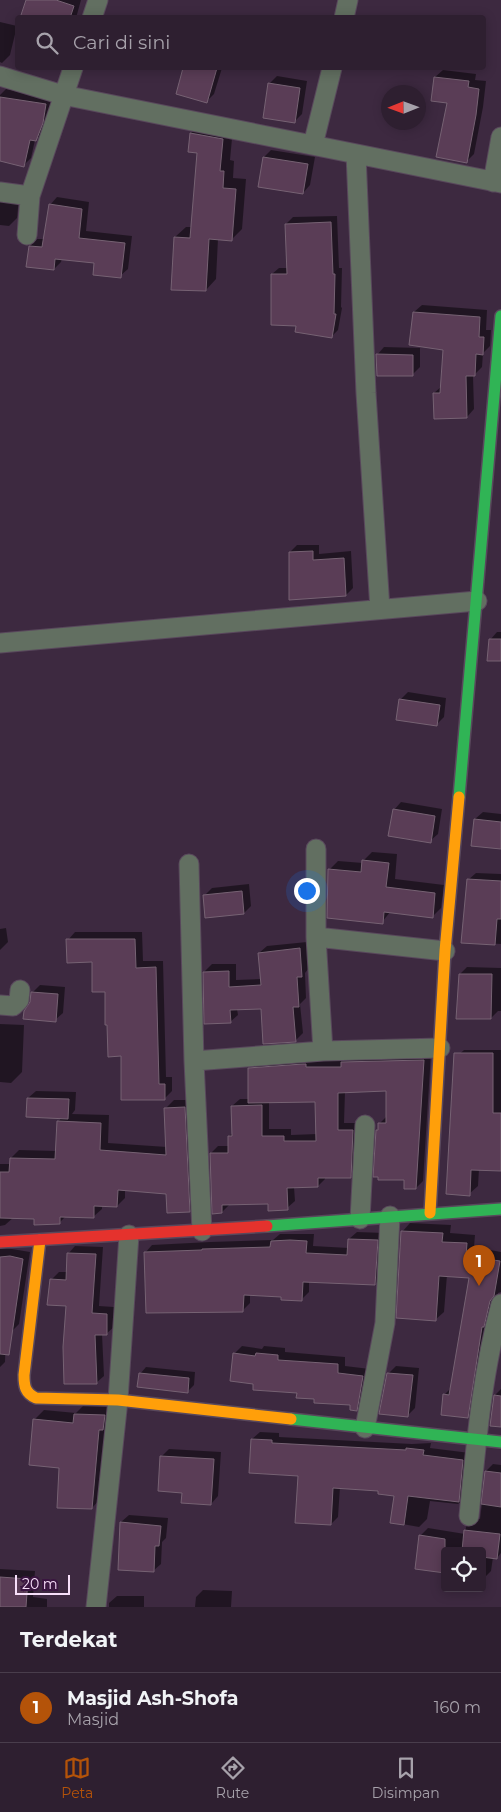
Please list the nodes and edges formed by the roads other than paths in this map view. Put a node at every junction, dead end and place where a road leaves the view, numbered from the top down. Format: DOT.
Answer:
graph roads {
  1 [pos="98,0"];
  2 [pos="348,0"];
  3 [pos="93,15"];
  4 [pos="345,15"];
  5 [pos="72,70"];
  6 [pos="332,70"];
  7 [pos="0,76"];
  8 [pos="63,95"];
  9 [pos="501,137"];
  10 [pos="314,145"];
  11 [pos="356,154"];
  12 [pos="497,183"];
  13 [pos="0,192"];
  14 [pos="30,196"];
  15 [pos="27,235"];
  16 [pos="501,316"];
  17 [pos="477,601"];
  18 [pos="380,609"];
  19 [pos="0,643"];
  20 [pos="316,849"];
  21 [pos="189,864"];
  22 [pos="316,937"];
  23 [pos="445,951"];
  24 [pos="20,990"];
  25 [pos="0,1006"];
  26 [pos="440,1048"];
  27 [pos="323,1051"];
  28 [pos="194,1061"];
  29 [pos="365,1125"];
  30 [pos="501,1209"];
  31 [pos="430,1213"];
  32 [pos="390,1216"];
  33 [pos="360,1219"];
  34 [pos="202,1231"];
  35 [pos="129,1235"];
  36 [pos="40,1240"];
  37 [pos="0,1242"];
  38 [pos="501,1304"];
  39 [pos="118,1400"];
  40 [pos="365,1428"];
  41 [pos="476,1440"];
  42 [pos="501,1442"];
  43 [pos="469,1516"];
  44 [pos="96,1607"];
  1 -- 3 [label="street"];
  2 -- 4 [label="street"];
  5 -- 8 [label="street"];
  6 -- 10 [label="street"];
  7 -- 8 [label="street"];
  8 -- 10 [label="street"];
  8 -- 14 [label="street"];
  9 -- 12 [label="street"];
  10 -- 11 [label="street"];
  11 -- 12 [label="street"];
  11 -- 18 [label="street"];
  13 -- 14 [label="street"];
  14 -- 15 [label="street"];
  16 -- 17 [label="street"];
  17 -- 18 [label="street"];
  17 -- 23 [label="street"];
  18 -- 19 [label="street"];
  20 -- 22 [label="street"];
  21 -- 28 [label="street"];
  22 -- 23 [label="street"];
  22 -- 27 [label="street"];
  23 -- 26 [label="street"];
  24 -- 25 [label="street"];
  26 -- 27 [label="street"];
  26 -- 31 [label="street"];
  27 -- 28 [label="street"];
  28 -- 34 [label="street"];
  29 -- 33 [label="street"];
  30 -- 31 [label="street"];
  31 -- 32 [label="street"];
  32 -- 33 [label="street"];
  32 -- 40 [label="street"];
  33 -- 34 [label="street"];
  34 -- 35 [label="street"];
  35 -- 36 [label="street"];
  35 -- 39 [label="street"];
  36 -- 37 [label="street"];
  36 -- 39 [label="street"];
  38 -- 41 [label="street"];
  39 -- 40 [label="street"];
  39 -- 44 [label="street"];
  40 -- 41 [label="street"];
  41 -- 42 [label="street"];
  41 -- 43 [label="street"];
}
